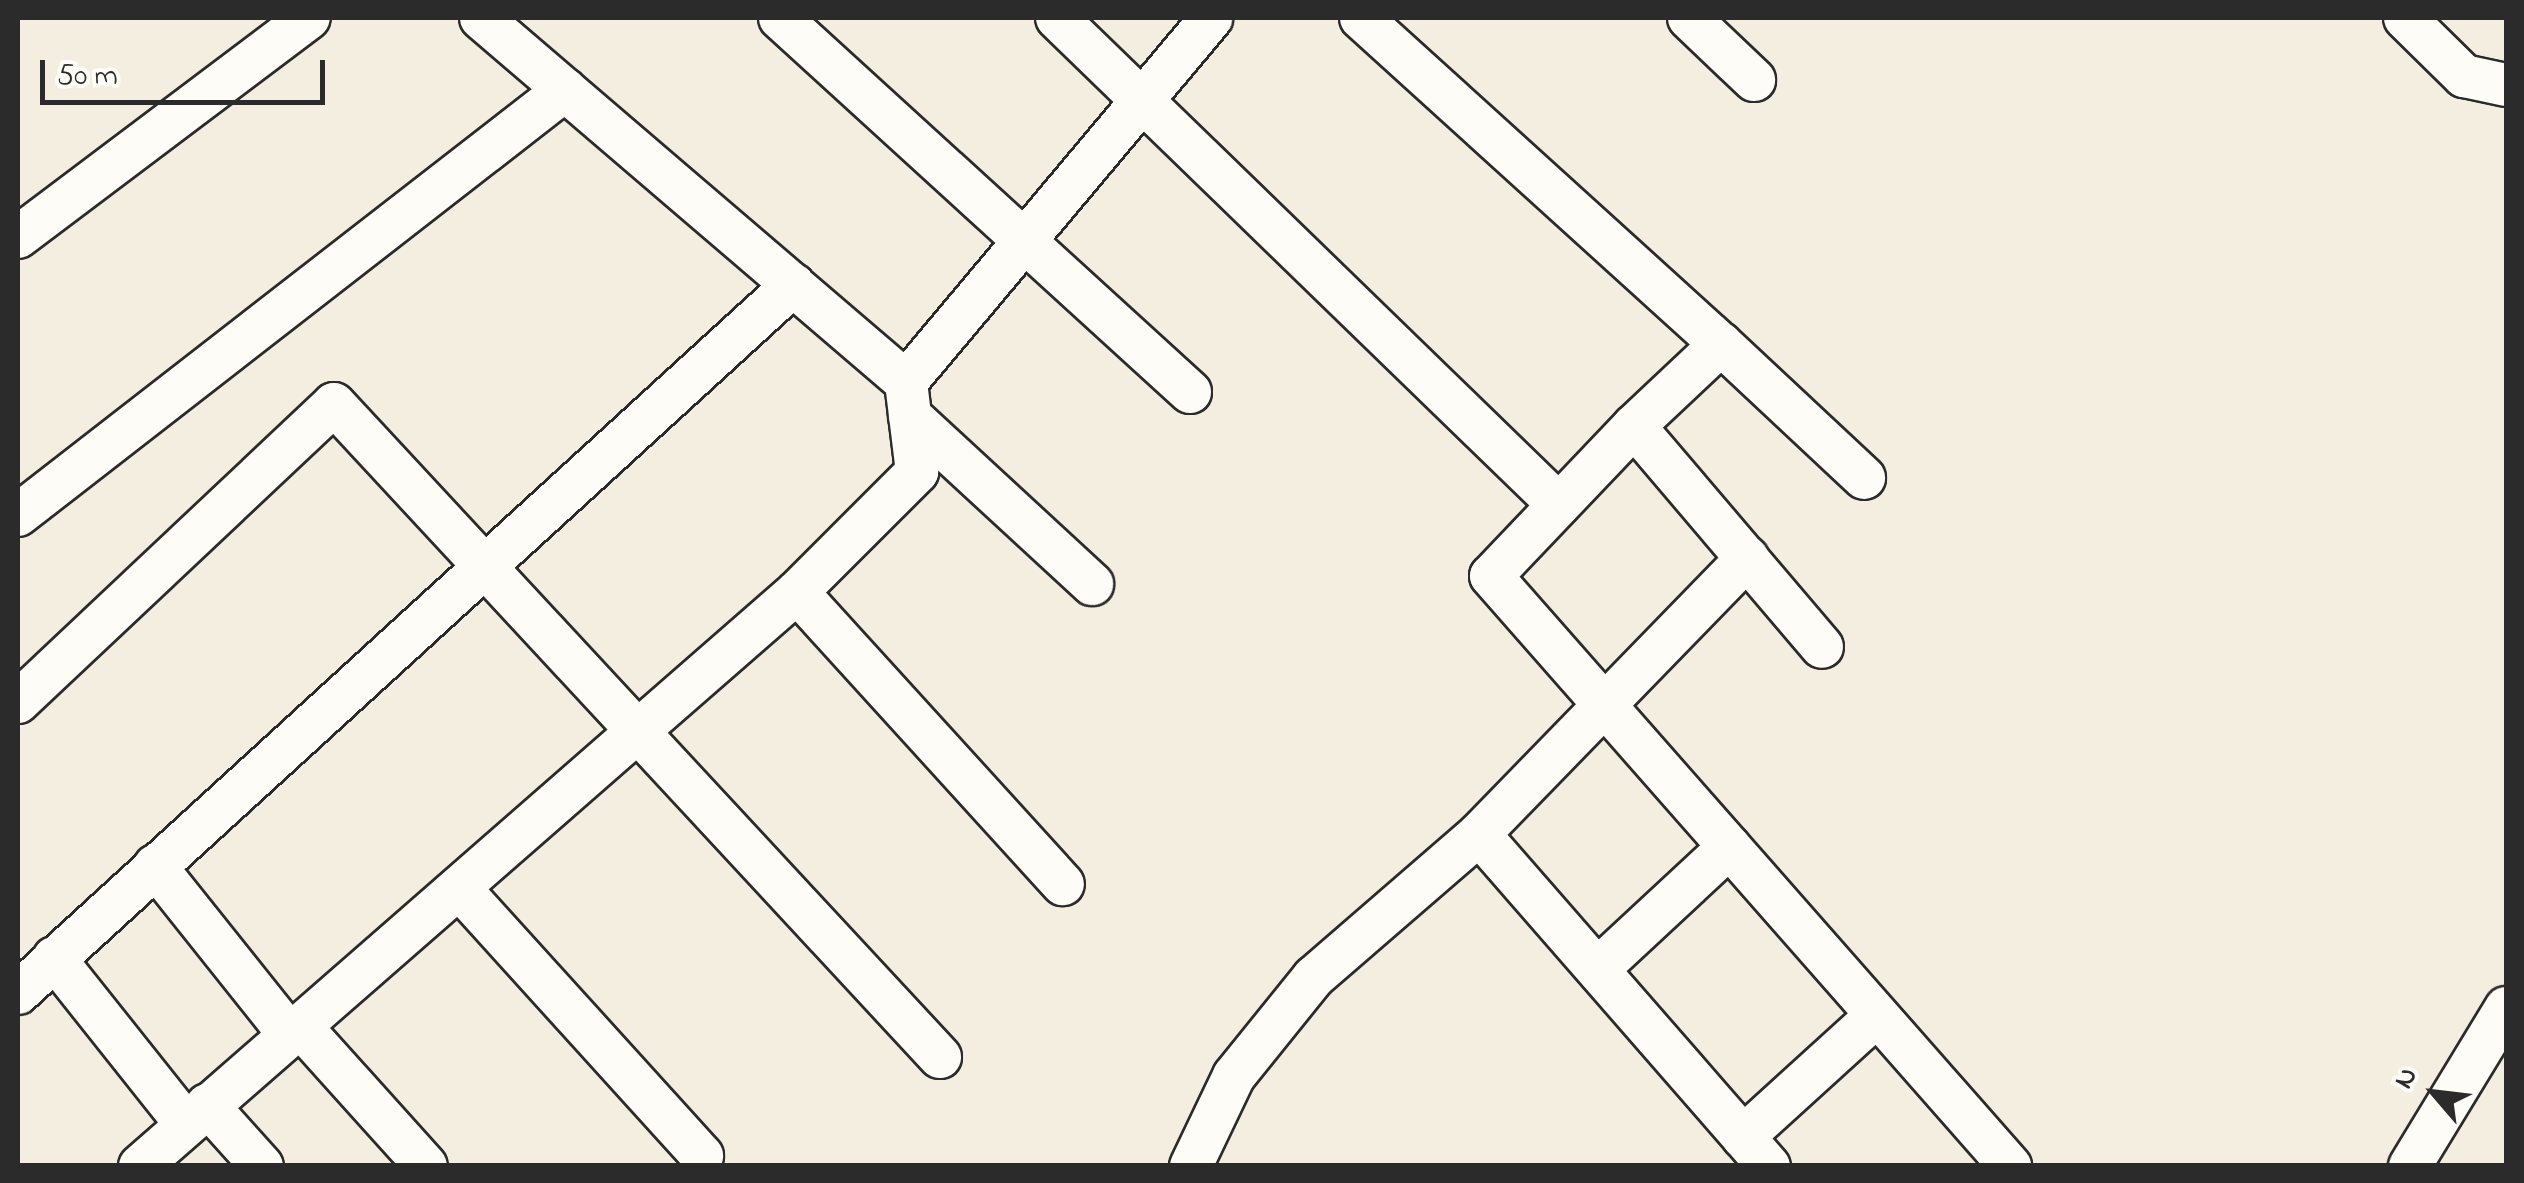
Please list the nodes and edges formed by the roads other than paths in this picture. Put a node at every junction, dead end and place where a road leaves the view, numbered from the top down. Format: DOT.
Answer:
graph roads {
  1 [pos="309,18"];
  2 [pos="481,18"];
  3 [pos="780,18"];
  4 [pos="1057,18"];
  5 [pos="1211,18"];
  6 [pos="1361,18"];
  7 [pos="1689,18"];
  8 [pos="2406,18"];
  9 [pos="1754,80"];
  10 [pos="2506,85"];
  11 [pos="565,90"];
  12 [pos="1140,97"];
  13 [pos="18,237"];
  14 [pos="1018,245"];
  15 [pos="792,285"];
  16 [pos="1721,344"];
  17 [pos="1190,392"];
  18 [pos="908,399"];
  19 [pos="1634,426"];
  20 [pos="1864,478"];
  21 [pos="1559,506"];
  22 [pos="18,516"];
  23 [pos="1746,558"];
  24 [pos="485,566"];
  25 [pos="1092,584"];
  26 [pos="798,592"];
  27 [pos="1822,646"];
  28 [pos="18,702"];
  29 [pos="1603,704"];
  30 [pos="636,734"];
  31 [pos="1479,834"];
  32 [pos="1730,847"];
  33 [pos="155,866"];
  34 [pos="1064,884"];
  35 [pos="461,890"];
  36 [pos="54,958"];
  37 [pos="1599,968"];
  38 [pos="18,994"];
  39 [pos="1878,1015"];
  40 [pos="2503,1024"];
  41 [pos="295,1031"];
  42 [pos="940,1057"];
  43 [pos="197,1115"];
  44 [pos="1756,1151"];
  45 [pos="702,1156"];
  46 [pos="140,1166"];
  47 [pos="262,1166"];
  48 [pos="426,1166"];
  49 [pos="1191,1166"];
  50 [pos="2010,1166"];
  51 [pos="2410,1166"];
  1 -- 13 [label="street"];
  2 -- 11 [label="street"];
  3 -- 14 [label="street"];
  4 -- 12 [label="street"];
  5 -- 12 [label="street"];
  6 -- 16 [label="street"];
  7 -- 9 [label="street"];
  8 -- 10 [label="street"];
  11 -- 15 [label="street"];
  11 -- 22 [label="street"];
  12 -- 14 [label="street"];
  12 -- 21 [label="street"];
  14 -- 17 [label="street"];
  14 -- 18 [label="street"];
  15 -- 18 [label="street"];
  15 -- 24 [label="street"];
  16 -- 19 [label="street"];
  16 -- 20 [label="street"];
  18 -- 25 [label="street"];
  18 -- 26 [label="street"];
  19 -- 21 [label="street"];
  19 -- 23 [label="street"];
  21 -- 29 [label="street"];
  23 -- 27 [label="street"];
  23 -- 29 [label="street"];
  24 -- 28 [label="street"];
  24 -- 30 [label="street"];
  24 -- 33 [label="street"];
  26 -- 30 [label="street"];
  26 -- 34 [label="street"];
  29 -- 31 [label="street"];
  29 -- 32 [label="street"];
  30 -- 35 [label="street"];
  30 -- 42 [label="street"];
  31 -- 37 [label="street"];
  31 -- 49 [label="street"];
  32 -- 37 [label="street"];
  32 -- 39 [label="street"];
  33 -- 36 [label="street"];
  33 -- 41 [label="street"];
  35 -- 41 [label="street"];
  35 -- 45 [label="street"];
  36 -- 38 [label="street"];
  36 -- 43 [label="street"];
  37 -- 44 [label="street"];
  39 -- 44 [label="street"];
  39 -- 50 [label="street"];
  40 -- 51 [label="street"];
  41 -- 43 [label="street"];
  41 -- 48 [label="street"];
  43 -- 46 [label="street"];
  43 -- 47 [label="street"];
}
